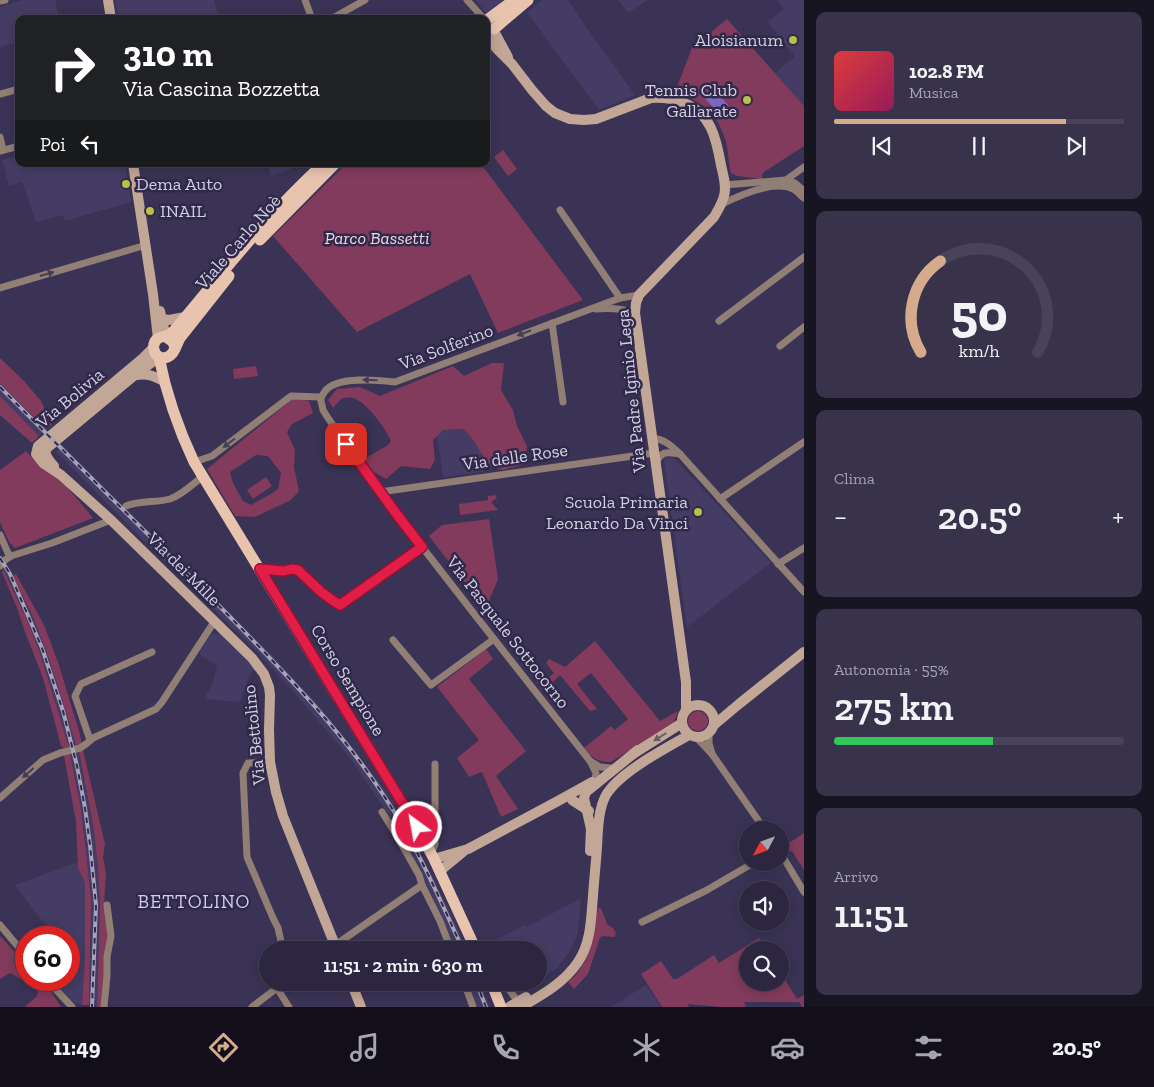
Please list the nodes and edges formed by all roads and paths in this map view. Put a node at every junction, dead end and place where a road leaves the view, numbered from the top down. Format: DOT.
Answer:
graph roads {
  1 [pos="5,0"];
  2 [pos="108,0"];
  3 [pos="306,0"];
  4 [pos="365,0"];
  5 [pos="514,0"];
  6 [pos="528,0"];
  7 [pos="0,1"];
  8 [pos="468,2"];
  9 [pos="110,15"];
  10 [pos="311,15"];
  11 [pos="337,15"];
  12 [pos="478,15"];
  13 [pos="490,24"];
  14 [pos="490,25"];
  15 [pos="490,33"];
  16 [pos="15,90"];
  17 [pos="0,94"];
  18 [pos="0,137"];
  19 [pos="15,147"];
  20 [pos="1,151"];
  21 [pos="134,167"];
  22 [pos="320,167"];
  23 [pos="332,167"];
  24 [pos="804,167"];
  25 [pos="795,173"];
  26 [pos="786,180"];
  27 [pos="804,181"];
  28 [pos="725,185"];
  29 [pos="798,189"];
  30 [pos="804,198"];
  31 [pos="722,204"];
  32 [pos="560,210"];
  33 [pos="146,246"];
  34 [pos="804,257"];
  35 [pos="0,288"];
  36 [pos="153,294"];
  37 [pos="639,296"];
  38 [pos="620,298"];
  39 [pos="586,310"];
  40 [pos="635,313"];
  41 [pos="185,317"];
  42 [pos="162,319"];
  43 [pos="719,321"];
  44 [pos="552,323"];
  45 [pos="804,327"];
  46 [pos="780,346"];
  47 [pos="163,348"];
  48 [pos="135,375"];
  49 [pos="164,381"];
  50 [pos="321,397"];
  51 [pos="563,402"];
  52 [pos="172,406"];
  53 [pos="652,438"];
  54 [pos="804,442"];
  55 [pos="654,453"];
  56 [pos="680,454"];
  57 [pos="194,462"];
  58 [pos="656,464"];
  59 [pos="61,475"];
  60 [pos="203,476"];
  61 [pos="380,492"];
  62 [pos="720,499"];
  63 [pos="126,506"];
  64 [pos="111,520"];
  65 [pos="0,535"];
  66 [pos="422,547"];
  67 [pos="804,548"];
  68 [pos="11,556"];
  69 [pos="1,564"];
  70 [pos="778,564"];
  71 [pos="260,569"];
  72 [pos="804,592"];
  73 [pos="214,622"];
  74 [pos="494,639"];
  75 [pos="393,640"];
  76 [pos="152,652"];
  77 [pos="804,652"];
  78 [pos="686,682"];
  79 [pos="739,704"];
  80 [pos="699,705"];
  81 [pos="686,710"];
  82 [pos="711,711"];
  83 [pos="682,723"];
  84 [pos="711,729"];
  85 [pos="693,736"];
  86 [pos="90,740"];
  87 [pos="638,750"];
  88 [pos="712,754"];
  89 [pos="650,757"];
  90 [pos="590,761"];
  91 [pos="270,762"];
  92 [pos="435,764"];
  93 [pos="611,768"];
  94 [pos="595,780"];
  95 [pos="0,798"];
  96 [pos="584,798"];
  97 [pos="572,800"];
  98 [pos="558,801"];
  99 [pos="601,806"];
  100 [pos="586,810"];
  101 [pos="382,812"];
  102 [pos="759,821"];
  103 [pos="468,848"];
  104 [pos="432,856"];
  105 [pos="789,867"];
  106 [pos="440,871"];
  107 [pos="740,871"];
  108 [pos="422,885"];
  109 [pos="804,892"];
  110 [pos="107,905"];
  111 [pos="642,922"];
  112 [pos="0,924"];
  113 [pos="281,941"];
  114 [pos="331,941"];
  115 [pos="344,941"];
  116 [pos="448,941"];
  117 [pos="472,941"];
  118 [pos="15,942"];
  119 [pos="547,989"];
  120 [pos="57,991"];
  121 [pos="274,991"];
  122 [pos="280,991"];
  123 [pos="355,991"];
  124 [pos="467,991"];
  125 [pos="494,991"];
  126 [pos="510,991"];
  127 [pos="543,991"];
  128 [pos="544,991"];
  129 [pos="72,1007"];
  130 [pos="104,1007"];
  131 [pos="252,1007"];
  132 [pos="288,1007"];
  133 [pos="361,1007"];
  134 [pos="473,1007"];
  135 [pos="501,1007"];
  136 [pos="509,1007"];
  137 [pos="521,1007"];
  1 -- 7 [label="street"];
  2 -- 9 [label="street"];
  3 -- 10 [label="street"];
  4 -- 11 [label="street"];
  5 -- 13 [label="main road"];
  6 -- 14 [label="main road"];
  8 -- 12 [label="street"];
  15 -- 28 [label="street, Via Padre Iginio Lega"];
  16 -- 17 [label="street"];
  18 -- 20 [label="street"];
  19 -- 20 [label="street"];
  21 -- 33 [label="street, Corso Sempione"];
  22 -- 41 [label="main road, Viale Carlo Noè"];
  23 -- 47 [label="main road, Viale Carlo Noè"];
  24 -- 25 [label="street"];
  25 -- 26 [label="street"];
  25 -- 29 [label="street"];
  26 -- 28 [label="street"];
  26 -- 29 [label="street"];
  27 -- 29 [label="street"];
  28 -- 31 [label="street, Via Padre Iginio Lega"];
  29 -- 30 [label="street"];
  29 -- 31 [label="street"];
  31 -- 37 [label="street, Via Padre Iginio Lega"];
  32 -- 38 [label="street"];
  35 -- 33 [label="street, one-way"];
  33 -- 36 [label="street, Corso Sempione"];
  34 -- 43 [label="street"];
  36 -- 42 [label="street, Corso Sempione"];
  36 -- 47 [label="street, Corso Sempione"];
  37 -- 38 [label="street, Via Solferino"];
  37 -- 40 [label="street, Via Padre Iginio Lega"];
  38 -- 39 [label="street, Via Solferino"];
  39 -- 40 [label="street, Via Solferino"];
  39 -- 44 [label="street, Via Solferino"];
  40 -- 53 [label="street, Via Padre Iginio Lega"];
  41 -- 42 [label="street"];
  41 -- 47 [label="main road, Viale Carlo Noè"];
  42 -- 47 [label="street, Corso Sempione"];
  44 -- 50 [label="street, Via Solferino, one-way"];
  44 -- 51 [label="street"];
  45 -- 46 [label="street"];
  47 -- 48 [label="street, Via Bolivia"];
  47 -- 49 [label="main road, Corso Sempione"];
  47 -- 52 [label="main road, Corso Sempione"];
  47 -- 59 [label="street, Via Bolivia"];
  48 -- 49 [label="street"];
  48 -- 59 [label="street, Via Bolivia"];
  49 -- 52 [label="main road, Corso Sempione"];
  50 -- 57 [label="street, one-way"];
  50 -- 61 [label="street, Via Pasquale Sottocorno"];
  52 -- 57 [label="main road, Corso Sempione"];
  53 -- 55 [label="street, Via Padre Iginio Lega"];
  53 -- 56 [label="street"];
  54 -- 62 [label="street"];
  55 -- 58 [label="street, Via Padre Iginio Lega"];
  55 -- 61 [label="street, Via delle Rose"];
  56 -- 58 [label="street"];
  56 -- 62 [label="street"];
  57 -- 60 [label="main road, Corso Sempione"];
  58 -- 78 [label="street, Via Padre Iginio Lega"];
  59 -- 64 [label="street, Via Bolivia"];
  60 -- 63 [label="street"];
  60 -- 71 [label="main road, Corso Sempione"];
  61 -- 66 [label="street, Via Pasquale Sottocorno"];
  62 -- 70 [label="street"];
  64 -- 68 [label="street"];
  64 -- 73 [label="street, Via dei Mille"];
  65 -- 68 [label="street"];
  66 -- 71 [label="street"];
  66 -- 74 [label="street, Via Pasquale Sottocorno"];
  67 -- 70 [label="street"];
  68 -- 69 [label="street"];
  70 -- 72 [label="street"];
  71 -- 104 [label="main road, Corso Sempione"];
  73 -- 86 [label="street, Via dei Mille"];
  73 -- 91 [label="street, Via Bettolino"];
  74 -- 75 [label="street"];
  74 -- 90 [label="street, Via Pasquale Sottocorno"];
  76 -- 86 [label="street"];
  77 -- 79 [label="street"];
  78 -- 80 [label="street, Via Padre Iginio Lega"];
  78 -- 81 [label="street, Via Padre Iginio Lega"];
  79 -- 82 [label="street"];
  79 -- 84 [label="street"];
  80 -- 81 [label="street"];
  80 -- 82 [label="street"];
  81 -- 83 [label="street"];
  82 -- 84 [label="street"];
  83 -- 85 [label="street"];
  83 -- 87 [label="street, one-way"];
  84 -- 85 [label="street"];
  84 -- 88 [label="street"];
  85 -- 88 [label="street"];
  85 -- 89 [label="street"];
  86 -- 95 [label="street, Via dei Mille, one-way"];
  87 -- 93 [label="street"];
  87 -- 96 [label="street"];
  88 -- 102 [label="street"];
  89 -- 96 [label="street"];
  89 -- 99 [label="street"];
  90 -- 93 [label="street"];
  90 -- 94 [label="street, Via Pasquale Sottocorno"];
  91 -- 113 [label="street"];
  91 -- 114 [label="street, Via Bettolino"];
  92 -- 104 [label="street"];
  93 -- 94 [label="street"];
  94 -- 98 [label="street"];
  96 -- 97 [label="street"];
  96 -- 100 [label="street"];
  97 -- 98 [label="street"];
  97 -- 100 [label="street"];
  98 -- 103 [label="street"];
  99 -- 100 [label="street"];
  99 -- 119 [label="street"];
  100 -- 119 [label="street"];
  101 -- 108 [label="street"];
  103 -- 104 [label="street"];
  103 -- 106 [label="street"];
  104 -- 106 [label="main road, Corso Sempione"];
  105 -- 109 [label="street"];
  106 -- 117 [label="main road, Corso Sempione"];
  107 -- 111 [label="street"];
  108 -- 115 [label="street"];
  108 -- 116 [label="street"];
  110 -- 130 [label="street"];
  112 -- 118 [label="street"];
  120 -- 129 [label="street"];
  121 -- 131 [label="street"];
  122 -- 132 [label="street"];
  123 -- 133 [label="street"];
  124 -- 134 [label="street"];
  125 -- 135 [label="main road"];
  126 -- 137 [label="street"];
  127 -- 136 [label="street"];
  128 -- 137 [label="street"];
}
